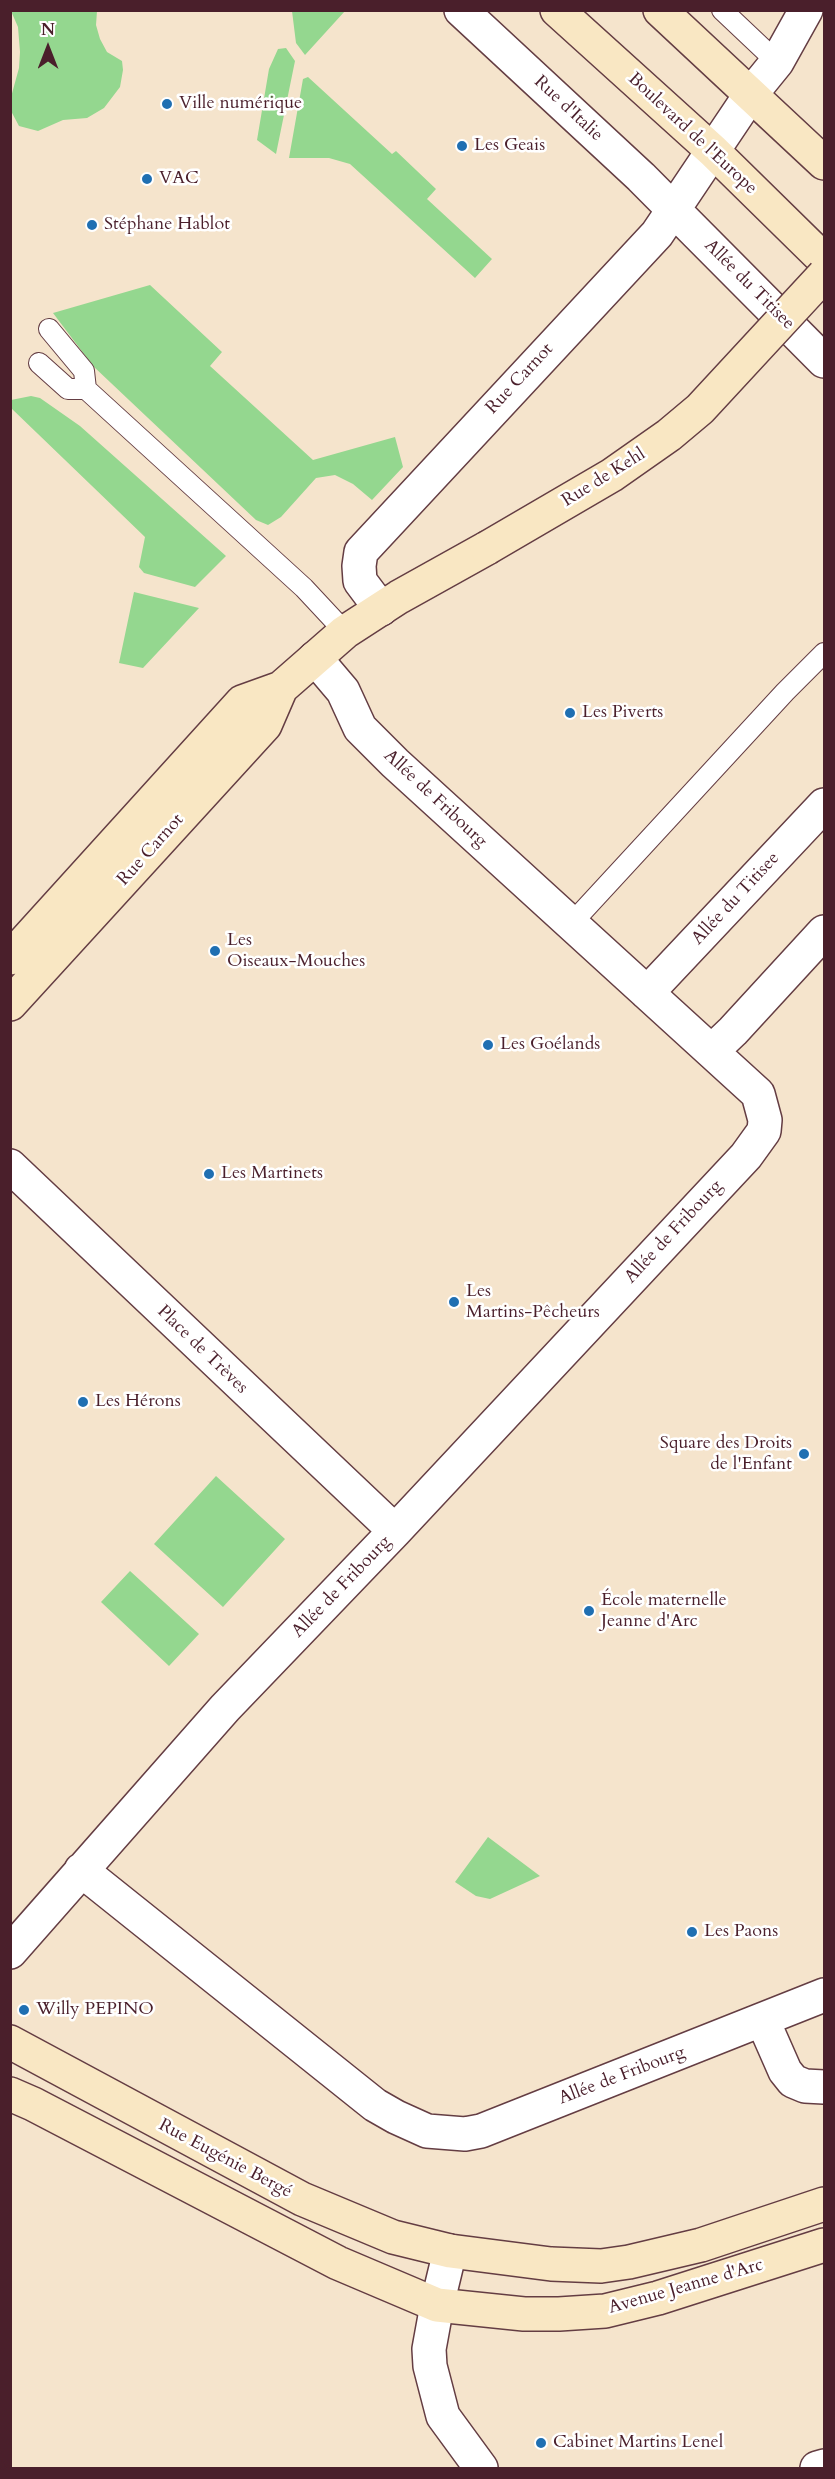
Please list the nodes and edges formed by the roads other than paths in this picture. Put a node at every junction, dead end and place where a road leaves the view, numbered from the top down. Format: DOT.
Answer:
graph roads {
  1 [pos="461,10"];
  2 [pos="557,10"];
  3 [pos="660,10"];
  4 [pos="722,10"];
  5 [pos="806,10"];
  6 [pos="777,62"];
  7 [pos="751,94"];
  8 [pos="713,151"];
  9 [pos="825,163"];
  10 [pos="674,209"];
  11 [pos="825,260"];
  12 [pos="825,276"];
  13 [pos="49,329"];
  14 [pos="825,362"];
  15 [pos="39,363"];
  16 [pos="86,389"];
  17 [pos="381,609"];
  18 [pos="345,632"];
  19 [pos="825,653"];
  20 [pos="315,658"];
  21 [pos="281,688"];
  22 [pos="825,805"];
  23 [pos="571,924"];
  24 [pos="825,932"];
  25 [pos="10,958"];
  26 [pos="647,993"];
  27 [pos="10,1004"];
  28 [pos="712,1051"];
  29 [pos="10,1166"];
  30 [pos="395,1531"];
  31 [pos="81,1870"];
  32 [pos="10,1952"];
  33 [pos="825,1995"];
  34 [pos="763,2021"];
  35 [pos="10,2043"];
  36 [pos="825,2087"];
  37 [pos="10,2094"];
  38 [pos="825,2204"];
  39 [pos="825,2245"];
  40 [pos="450,2251"];
  41 [pos="437,2305"];
  42 [pos="825,2466"];
  43 [pos="481,2469"];
  44 [pos="817,2469"];
  1 -- 10 [label="street, Rue d'Italie"];
  2 -- 8 [label="street, Boulevard de l'Europe"];
  3 -- 7 [label="street"];
  4 -- 6 [label="lane"];
  5 -- 6 [label="street, Rue Carnot"];
  6 -- 7 [label="street, Rue Carnot"];
  7 -- 8 [label="street, Rue Carnot"];
  7 -- 9 [label="street"];
  8 -- 10 [label="street, Rue Carnot"];
  8 -- 11 [label="street, Boulevard de l'Europe"];
  10 -- 14 [label="street, Allée du Titisee"];
  10 -- 17 [label="street, Rue Carnot"];
  12 -- 17 [label="street, Rue de Kehl, bridge"];
  13 -- 16 [label="lane"];
  15 -- 16 [label="lane"];
  16 -- 18 [label="lane"];
  17 -- 18 [label="street, Rue de Kehl"];
  18 -- 20 [label="street, Rue Carnot"];
  19 -- 23 [label="lane"];
  20 -- 21 [label="street, Rue Carnot"];
  20 -- 23 [label="street, Allée de Fribourg"];
  21 -- 25 [label="street, Rue Carnot"];
  21 -- 27 [label="street, Rue Carnot"];
  22 -- 26 [label="street, Allée du Titisee"];
  23 -- 26 [label="street, Allée de Fribourg"];
  24 -- 28 [label="street"];
  26 -- 28 [label="street, Allée de Fribourg"];
  28 -- 30 [label="street, Allée de Fribourg"];
  29 -- 30 [label="street, Place de Trèves"];
  30 -- 31 [label="street, Allée de Fribourg"];
  31 -- 32 [label="street, Allée de Fribourg"];
  31 -- 34 [label="street, Allée de Fribourg"];
  33 -- 34 [label="street, Allée de Fribourg"];
  34 -- 36 [label="street"];
  35 -- 40 [label="street, Rue Eugénie Bergé"];
  37 -- 41 [label="street"];
  38 -- 40 [label="street, Avenue Jeanne d'Arc"];
  39 -- 41 [label="street, Avenue Jeanne d'Arc"];
  40 -- 41 [label="street"];
  41 -- 43 [label="street"];
  42 -- 44 [label="street"];
}
